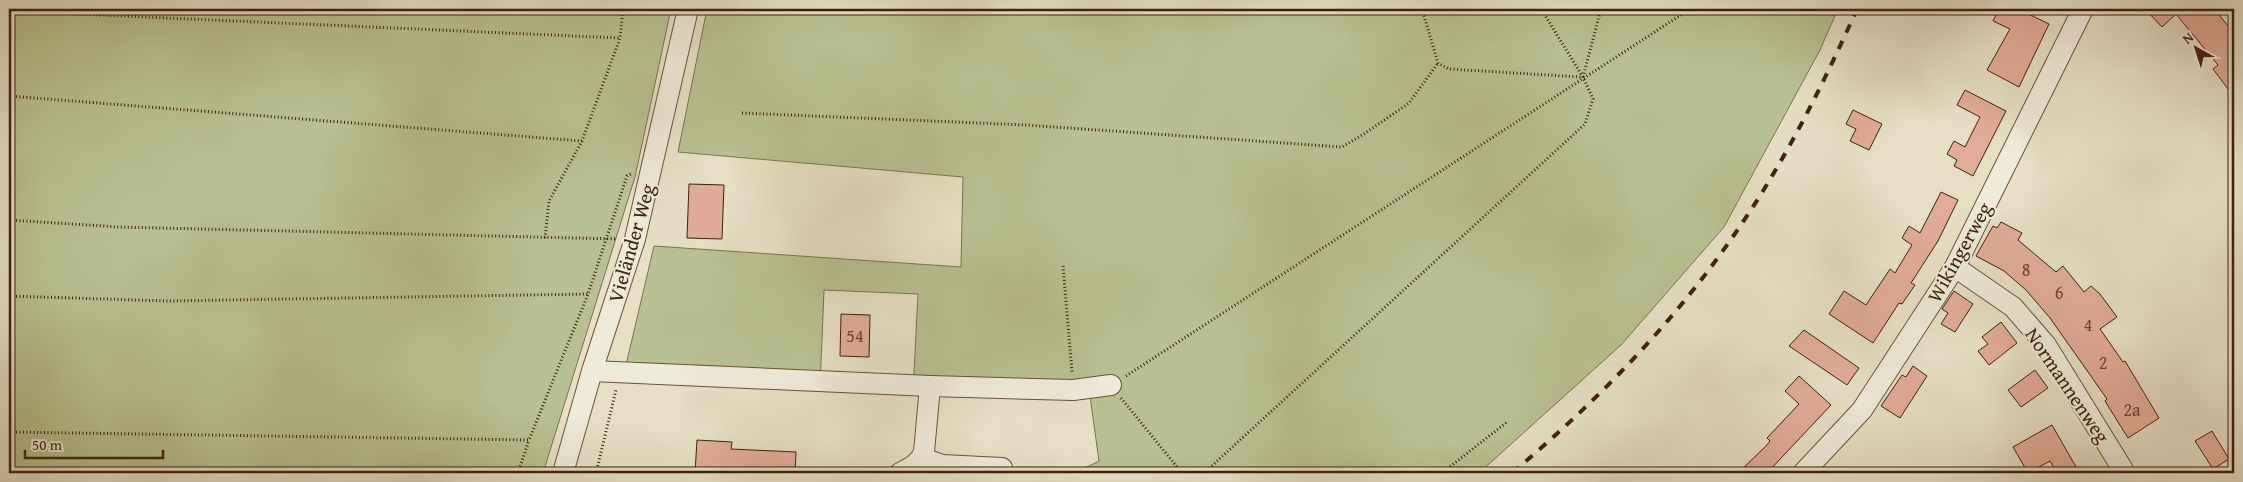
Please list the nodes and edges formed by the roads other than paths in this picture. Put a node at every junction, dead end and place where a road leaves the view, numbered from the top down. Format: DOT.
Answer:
graph roads {
  1 [pos="688,9"];
  2 [pos="2083,9"];
  3 [pos="1955,267"];
  4 [pos="592,371"];
  5 [pos="1111,385"];
  6 [pos="930,386"];
  7 [pos="922,458"];
  8 [pos="1002,468"];
  9 [pos="563,473"];
  10 [pos="900,473"];
  11 [pos="1803,473"];
  12 [pos="2125,473"];
  1 -- 4 [label="street, Vieländer Weg"];
  2 -- 3 [label="street, Wikingerweg"];
  3 -- 11 [label="street, Wikingerweg"];
  3 -- 12 [label="street, Normannenweg"];
  4 -- 6 [label="street"];
  4 -- 9 [label="street, Vieländer Weg"];
  5 -- 6 [label="street"];
  6 -- 7 [label="street"];
  7 -- 8 [label="street"];
  7 -- 10 [label="street"];
}
